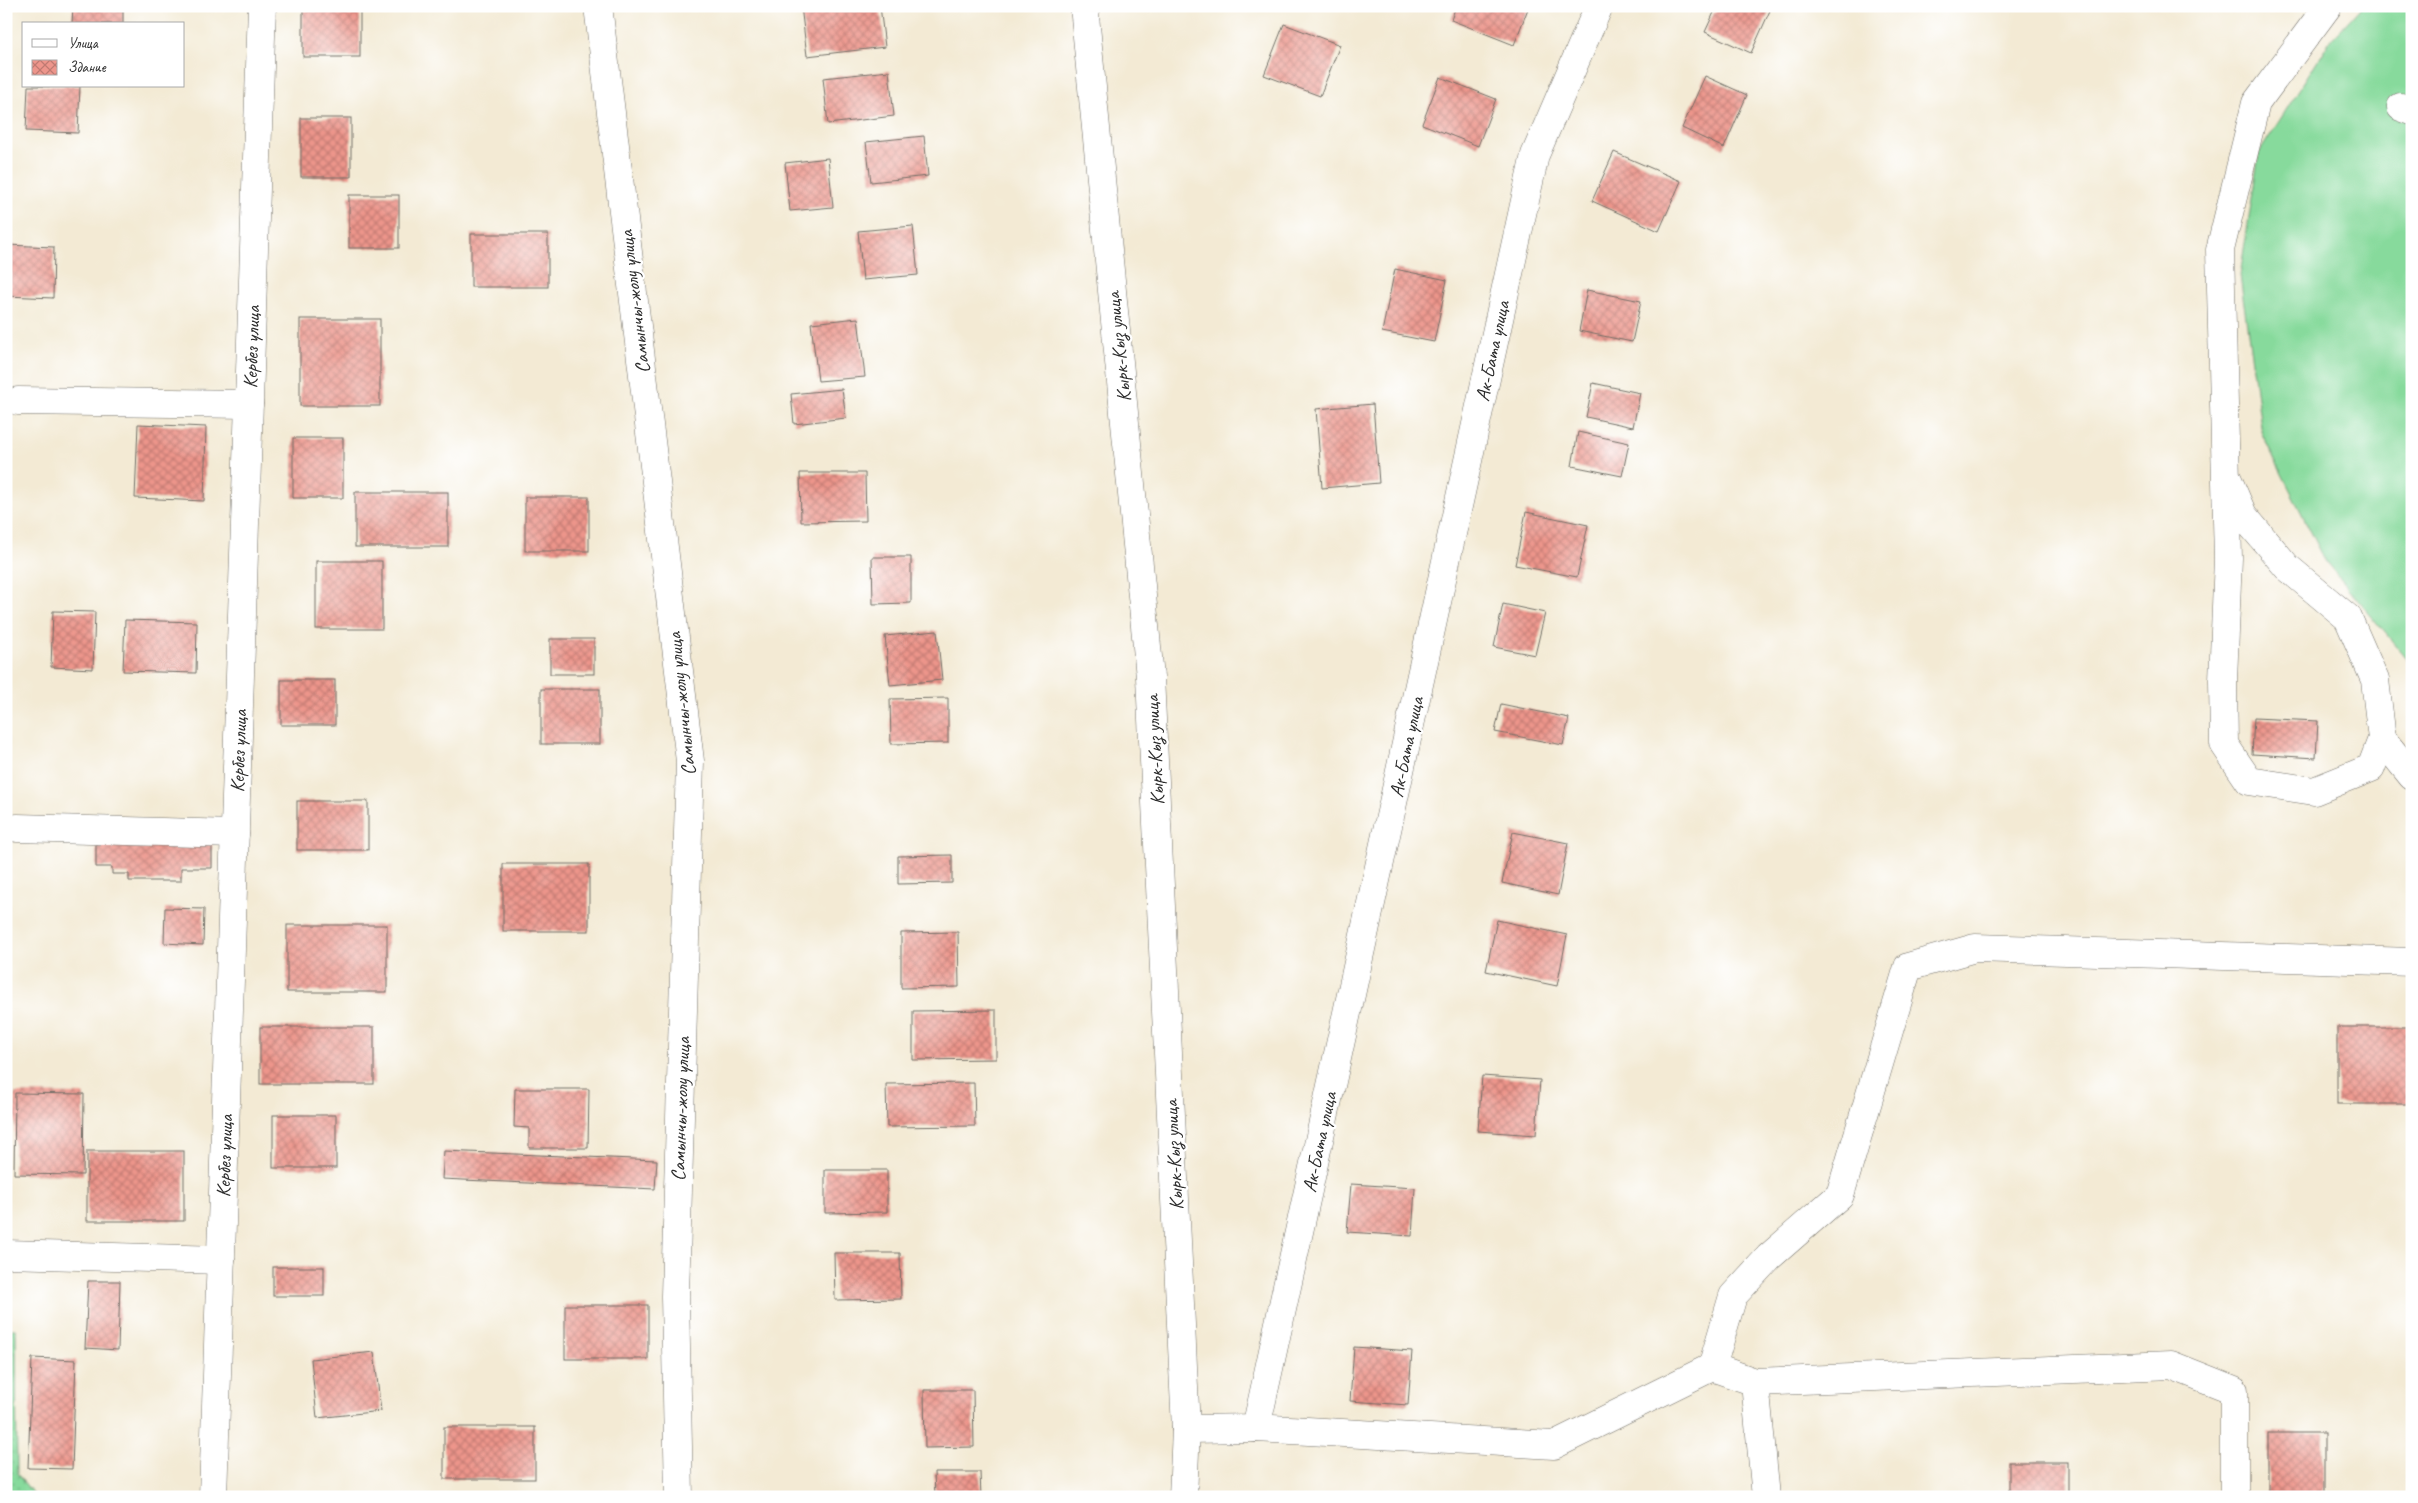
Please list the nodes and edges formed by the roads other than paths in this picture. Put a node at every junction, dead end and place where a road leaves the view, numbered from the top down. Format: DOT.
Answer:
graph roads {
  1 [pos="262,6"];
  2 [pos="598,6"];
  3 [pos="1084,6"];
  4 [pos="1599,6"];
  5 [pos="2328,6"];
  6 [pos="18,401"];
  7 [pos="249,404"];
  8 [pos="2226,475"];
  9 [pos="2382,739"];
  10 [pos="2412,776"];
  11 [pos="17,828"];
  12 [pos="235,834"];
  13 [pos="2412,962"];
  14 [pos="6,1254"];
  15 [pos="221,1260"];
  16 [pos="1712,1367"];
  17 [pos="1755,1382"];
  18 [pos="1256,1428"];
  19 [pos="1186,1429"];
  20 [pos="213,1497"];
  21 [pos="679,1497"];
  22 [pos="1183,1497"];
  23 [pos="1766,1497"];
  24 [pos="2234,1497"];
  1 -- 7 [label="street, Кербез улица"];
  2 -- 21 [label="street, Самынчы-жолу улица"];
  3 -- 19 [label="street, Кырк-Кыз улица"];
  4 -- 18 [label="street, Ак-Бата улица"];
  5 -- 8 [label="street"];
  6 -- 7 [label="street"];
  7 -- 12 [label="street, Кербез улица"];
  8 -- 9 [label="street"];
  8 -- 9 [label="street"];
  9 -- 10 [label="street"];
  11 -- 12 [label="street"];
  12 -- 15 [label="street, Кербез улица"];
  13 -- 16 [label="street"];
  14 -- 15 [label="street"];
  15 -- 20 [label="street, Кербез улица"];
  16 -- 17 [label="street"];
  16 -- 18 [label="street"];
  17 -- 23 [label="street"];
  17 -- 24 [label="street"];
  18 -- 19 [label="street"];
  19 -- 22 [label="street, Кырк-Кыз улица"];
}
